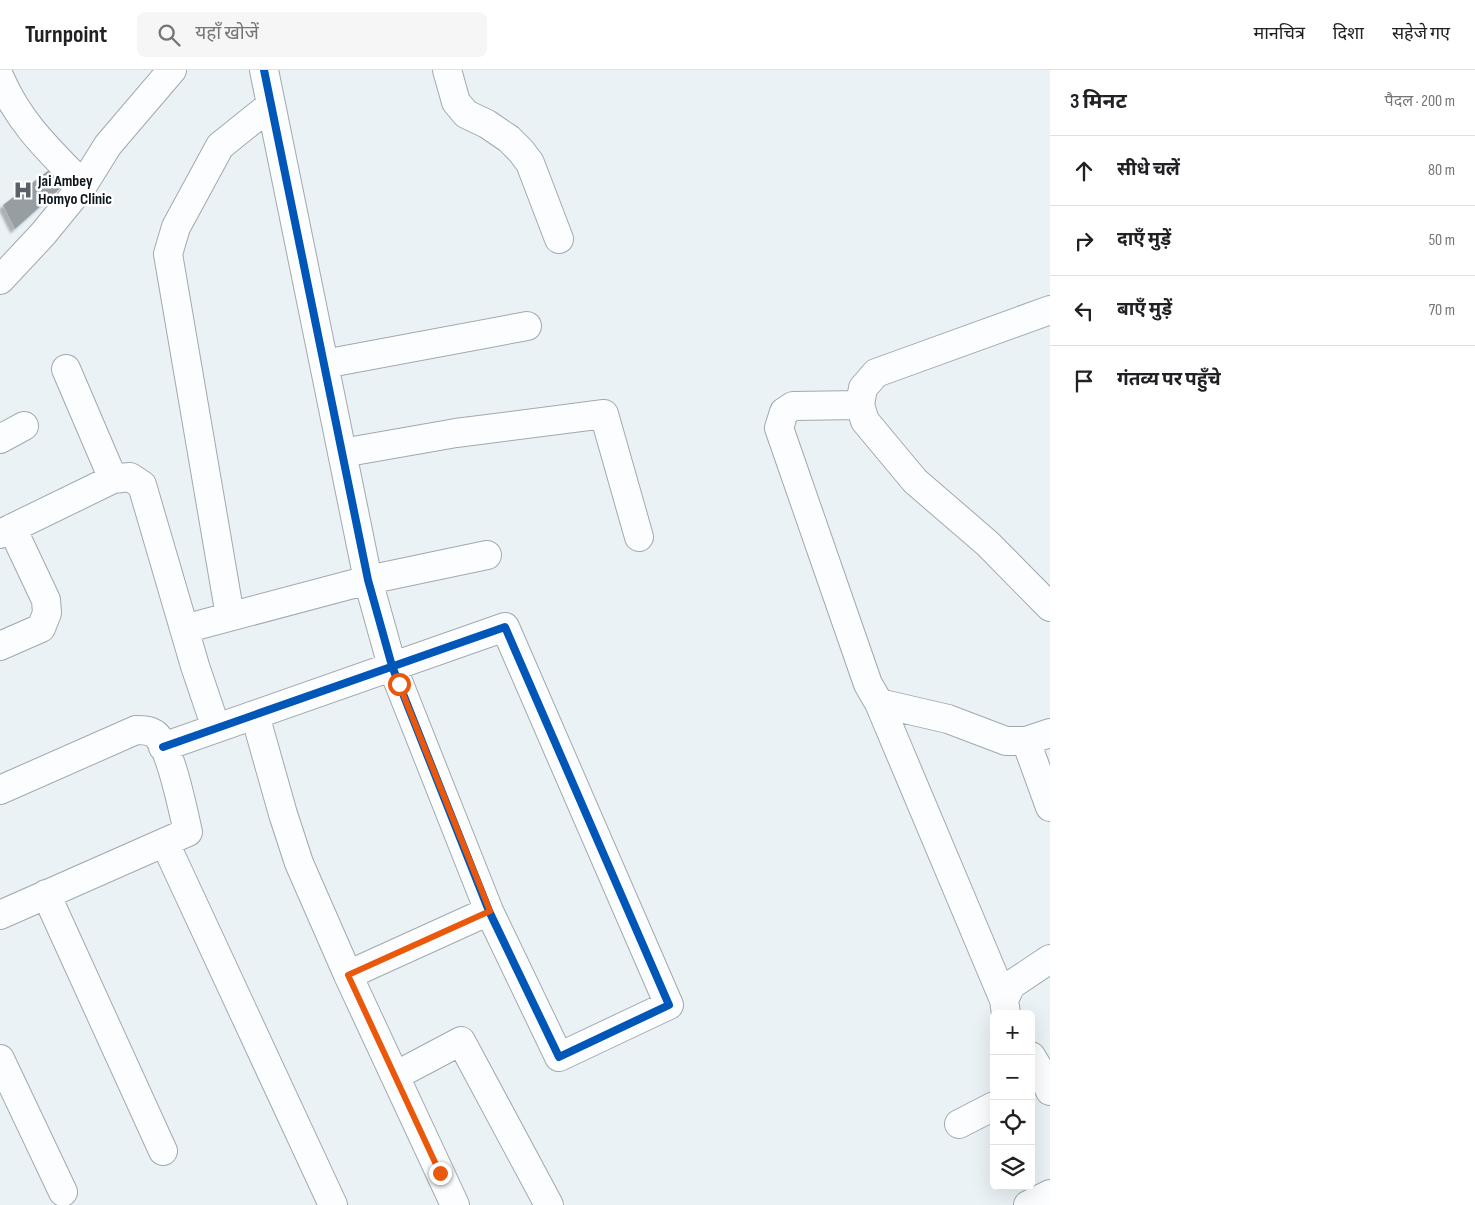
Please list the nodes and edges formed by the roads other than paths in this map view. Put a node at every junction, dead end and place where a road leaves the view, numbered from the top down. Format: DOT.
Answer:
graph roads {
  1 [pos="172,70"];
  2 [pos="264,70"];
  3 [pos="447,70"];
  4 [pos="0,78"];
  5 [pos="271,105"];
  6 [pos="83,185"];
  7 [pos="558,239"];
  8 [pos="0,280"];
  9 [pos="1050,310"];
  10 [pos="527,326"];
  11 [pos="324,364"];
  12 [pos="66,369"];
  13 [pos="860,405"];
  14 [pos="24,426"];
  15 [pos="0,439"];
  16 [pos="342,453"];
  17 [pos="113,479"];
  18 [pos="6,531"];
  19 [pos="639,536"];
  20 [pos="487,554"];
  21 [pos="368,580"];
  22 [pos="1050,607"];
  23 [pos="230,616"];
  24 [pos="184,628"];
  25 [pos="0,646"];
  26 [pos="392,666"];
  27 [pos="879,703"];
  28 [pos="255,715"];
  29 [pos="216,728"];
  30 [pos="1038,737"];
  31 [pos="164,747"];
  32 [pos="0,790"];
  33 [pos="1050,807"];
  34 [pos="165,843"];
  35 [pos="46,894"];
  36 [pos="490,911"];
  37 [pos="0,916"];
  38 [pos="1050,959"];
  39 [pos="348,975"];
  40 [pos="1005,1007"];
  41 [pos="0,1059"];
  42 [pos="1035,1067"];
  43 [pos="395,1076"];
  44 [pos="1042,1085"];
  45 [pos="990,1108"];
  46 [pos="959,1124"];
  47 [pos="163,1151"];
  48 [pos="64,1192"];
  49 [pos="1050,1194"];
  50 [pos="333,1205"];
  51 [pos="455,1205"];
  52 [pos="549,1205"];
  53 [pos="1028,1205"];
  1 -- 6 [label="street"];
  2 -- 5 [label="street"];
  3 -- 7 [label="street"];
  4 -- 6 [label="street"];
  5 -- 11 [label="street"];
  5 -- 23 [label="street"];
  6 -- 8 [label="street"];
  9 -- 13 [label="street"];
  10 -- 11 [label="street"];
  11 -- 16 [label="street"];
  12 -- 17 [label="street"];
  13 -- 22 [label="street"];
  13 -- 27 [label="street"];
  14 -- 15 [label="street"];
  16 -- 19 [label="street"];
  16 -- 21 [label="street"];
  17 -- 18 [label="street"];
  17 -- 24 [label="street"];
  18 -- 25 [label="street"];
  20 -- 21 [label="street"];
  21 -- 23 [label="street"];
  21 -- 26 [label="street"];
  23 -- 24 [label="street"];
  24 -- 29 [label="street"];
  26 -- 28 [label="street"];
  26 -- 36 [label="street"];
  26 -- 36 [label="street"];
  27 -- 30 [label="street"];
  27 -- 40 [label="street"];
  28 -- 29 [label="street"];
  28 -- 39 [label="street"];
  29 -- 31 [label="street"];
  30 -- 33 [label="street"];
  31 -- 32 [label="street"];
  31 -- 34 [label="street"];
  34 -- 35 [label="street"];
  34 -- 50 [label="street"];
  35 -- 37 [label="street"];
  35 -- 47 [label="street"];
  36 -- 39 [label="street"];
  38 -- 40 [label="street"];
  39 -- 43 [label="street"];
  41 -- 48 [label="street"];
  42 -- 44 [label="street"];
  43 -- 51 [label="street"];
  43 -- 52 [label="street"];
  45 -- 46 [label="street"];
  49 -- 53 [label="street"];
}
